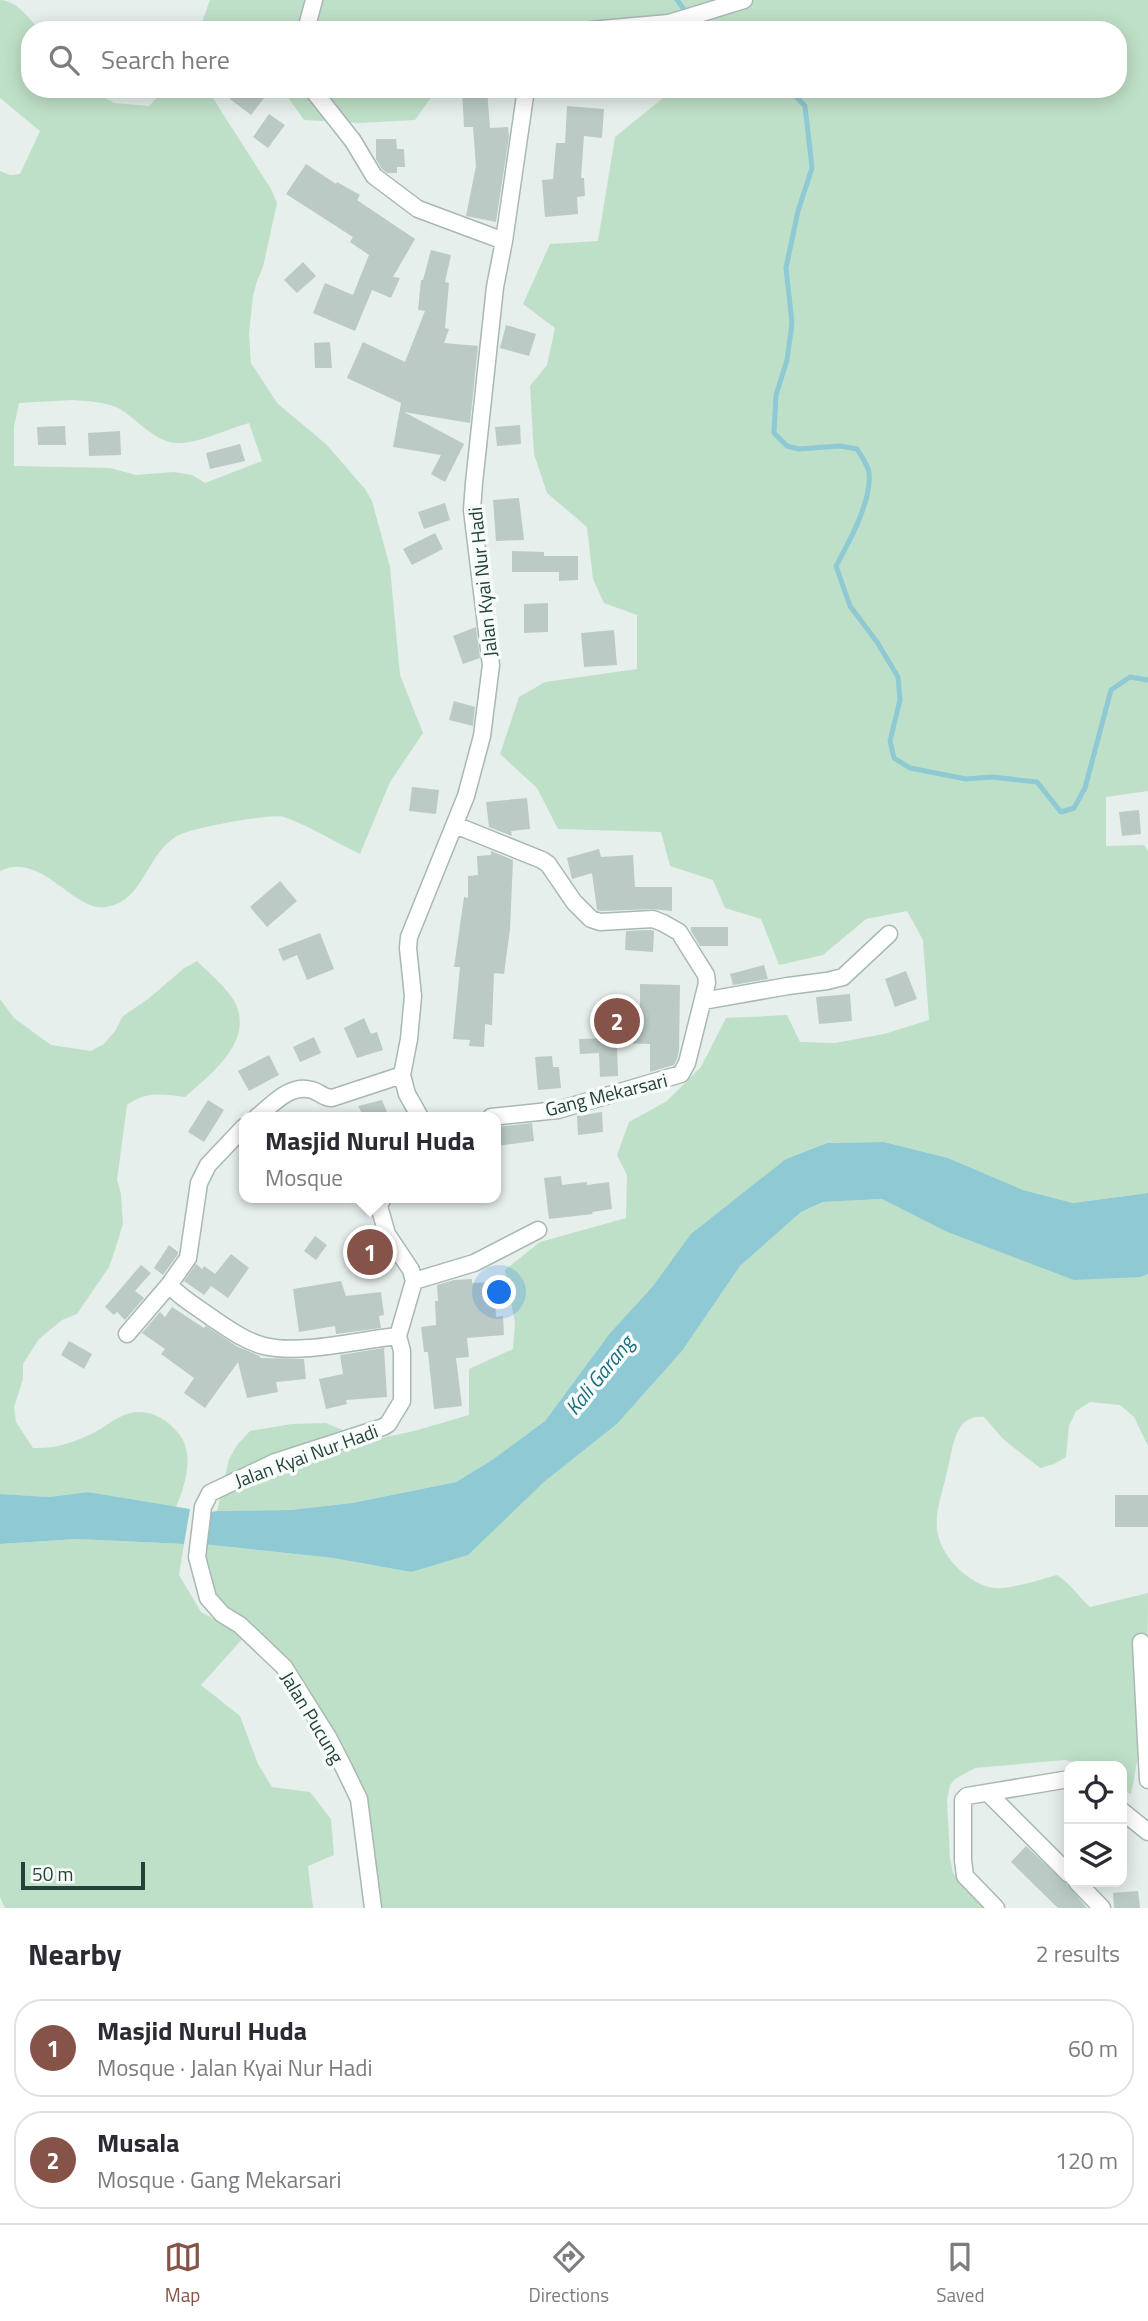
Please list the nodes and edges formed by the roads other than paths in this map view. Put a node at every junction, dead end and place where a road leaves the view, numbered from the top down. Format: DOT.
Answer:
graph roads {
  1 [pos="314,0"];
  2 [pos="744,0"];
  3 [pos="308,21"];
  4 [pos="676,21"];
  5 [pos="319,98"];
  6 [pos="525,98"];
  7 [pos="504,241"];
  8 [pos="454,825"];
  9 [pos="889,934"];
  10 [pos="703,1001"];
  11 [pos="401,1074"];
  12 [pos="263,1112"];
  13 [pos="417,1112"];
  14 [pos="501,1116"];
  15 [pos="239,1132"];
  16 [pos="380,1203"];
  17 [pos="538,1230"];
  18 [pos="414,1281"];
  19 [pos="169,1285"];
  20 [pos="127,1334"];
  21 [pos="398,1336"];
  22 [pos="197,1557"];
  23 [pos="1141,1642"];
  24 [pos="1064,1780"];
  25 [pos="1148,1780"];
  26 [pos="988,1793"];
  27 [pos="1127,1815"];
  28 [pos="1148,1832"];
  29 [pos="1064,1869"];
  30 [pos="1082,1887"];
  31 [pos="373,1908"];
  32 [pos="996,1908"];
  33 [pos="1102,1908"];
  1 -- 3 [label="street"];
  2 -- 4 [label="street"];
  5 -- 7 [label="street"];
  6 -- 7 [label="street, Jalan Kyai Nur Hadi"];
  7 -- 8 [label="street, Jalan Kyai Nur Hadi"];
  8 -- 10 [label="street, Gang Mekarsari"];
  8 -- 11 [label="street, Jalan Kyai Nur Hadi"];
  9 -- 10 [label="street"];
  10 -- 14 [label="street, Gang Mekarsari"];
  11 -- 12 [label="street"];
  11 -- 13 [label="street"];
  15 -- 19 [label="street"];
  16 -- 18 [label="street"];
  17 -- 18 [label="street"];
  18 -- 21 [label="street, Jalan Kyai Nur Hadi"];
  19 -- 20 [label="street"];
  19 -- 21 [label="street"];
  21 -- 22 [label="street, Jalan Kyai Nur Hadi"];
  22 -- 31 [label="street, Jalan Pucung"];
  23 -- 25 [label="street"];
  24 -- 26 [label="street"];
  26 -- 29 [label="street"];
  26 -- 32 [label="street"];
  27 -- 28 [label="street"];
  30 -- 33 [label="street"];
}
